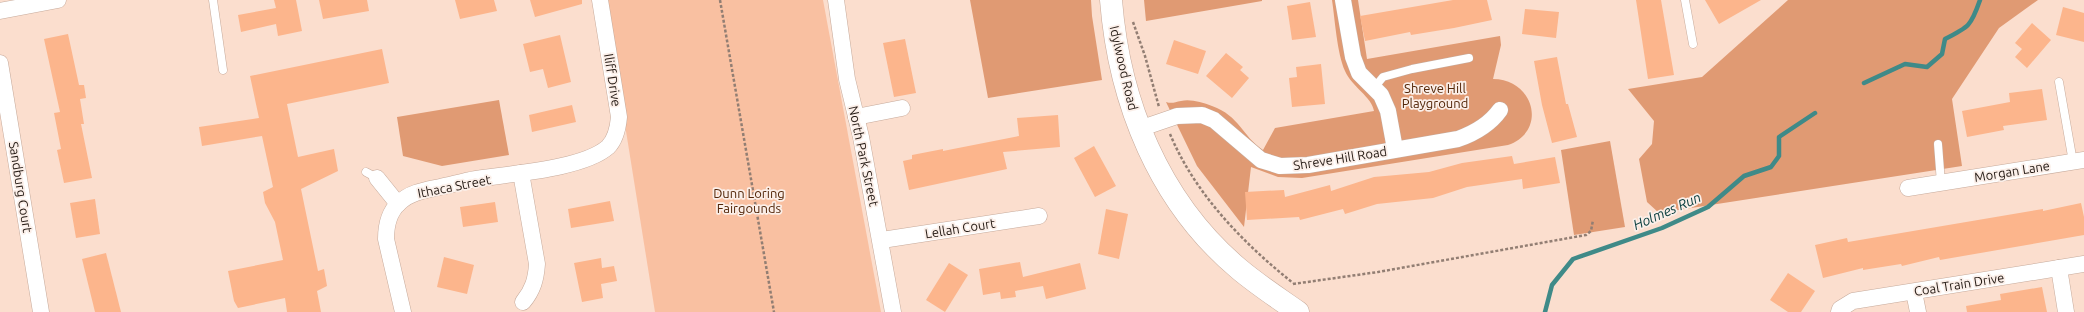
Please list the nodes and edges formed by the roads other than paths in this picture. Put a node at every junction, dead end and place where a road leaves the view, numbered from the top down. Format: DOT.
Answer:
graph roads {
  1 [pos="58,0"];
  2 [pos="213,0"];
  3 [pos="600,0"];
  4 [pos="836,0"];
  5 [pos="1111,0"];
  6 [pos="1343,0"];
  7 [pos="1685,0"];
  8 [pos="0,11"];
  9 [pos="1693,44"];
  10 [pos="1469,58"];
  11 [pos="0,63"];
  12 [pos="223,70"];
  13 [pos="2060,82"];
  14 [pos="1374,88"];
  15 [pos="902,108"];
  16 [pos="1500,110"];
  17 [pos="856,117"];
  18 [pos="1140,130"];
  19 [pos="1938,144"];
  20 [pos="1395,149"];
  21 [pos="600,153"];
  22 [pos="2079,161"];
  23 [pos="521,173"];
  24 [pos="371,175"];
  25 [pos="1941,182"];
  26 [pos="1908,188"];
  27 [pos="398,204"];
  28 [pos="1039,216"];
  29 [pos="882,240"];
  30 [pos="2084,264"];
  31 [pos="2059,268"];
  32 [pos="1914,292"];
  33 [pos="523,302"];
  34 [pos="41,312"];
  35 [pos="403,312"];
  36 [pos="893,312"];
  37 [pos="1298,312"];
  38 [pos="1839,312"];
  39 [pos="1918,312"];
  40 [pos="2066,312"];
  1 -- 8 [label="street"];
  2 -- 12 [label="lane"];
  3 -- 21 [label="street, Iliff Drive"];
  4 -- 17 [label="street, North Park Street"];
  5 -- 18 [label="main road, Idylwood Road"];
  6 -- 14 [label="street"];
  7 -- 9 [label="lane"];
  10 -- 14 [label="lane"];
  11 -- 34 [label="street, Sandburg Court"];
  13 -- 22 [label="lane"];
  14 -- 20 [label="street"];
  15 -- 17 [label="street"];
  16 -- 20 [label="street, Shreve Hill Road"];
  17 -- 29 [label="street, North Park Street"];
  18 -- 20 [label="street, Shreve Hill Road"];
  18 -- 37 [label="main road, Idylwood Road"];
  19 -- 25 [label="lane"];
  21 -- 23 [label="street, Ithaca Street"];
  22 -- 25 [label="street, Morgan Lane"];
  23 -- 27 [label="street, Ithaca Street"];
  23 -- 33 [label="street"];
  24 -- 27 [label="street"];
  25 -- 26 [label="street, Morgan Lane"];
  27 -- 35 [label="street, Ithaca Street"];
  28 -- 29 [label="street, Lellah Court"];
  29 -- 36 [label="street, North Park Street"];
  30 -- 31 [label="street, Coal Train Drive"];
  31 -- 32 [label="street, Coal Train Drive"];
  31 -- 40 [label="street"];
  32 -- 38 [label="street, Coal Train Drive"];
  32 -- 39 [label="street"];
}
